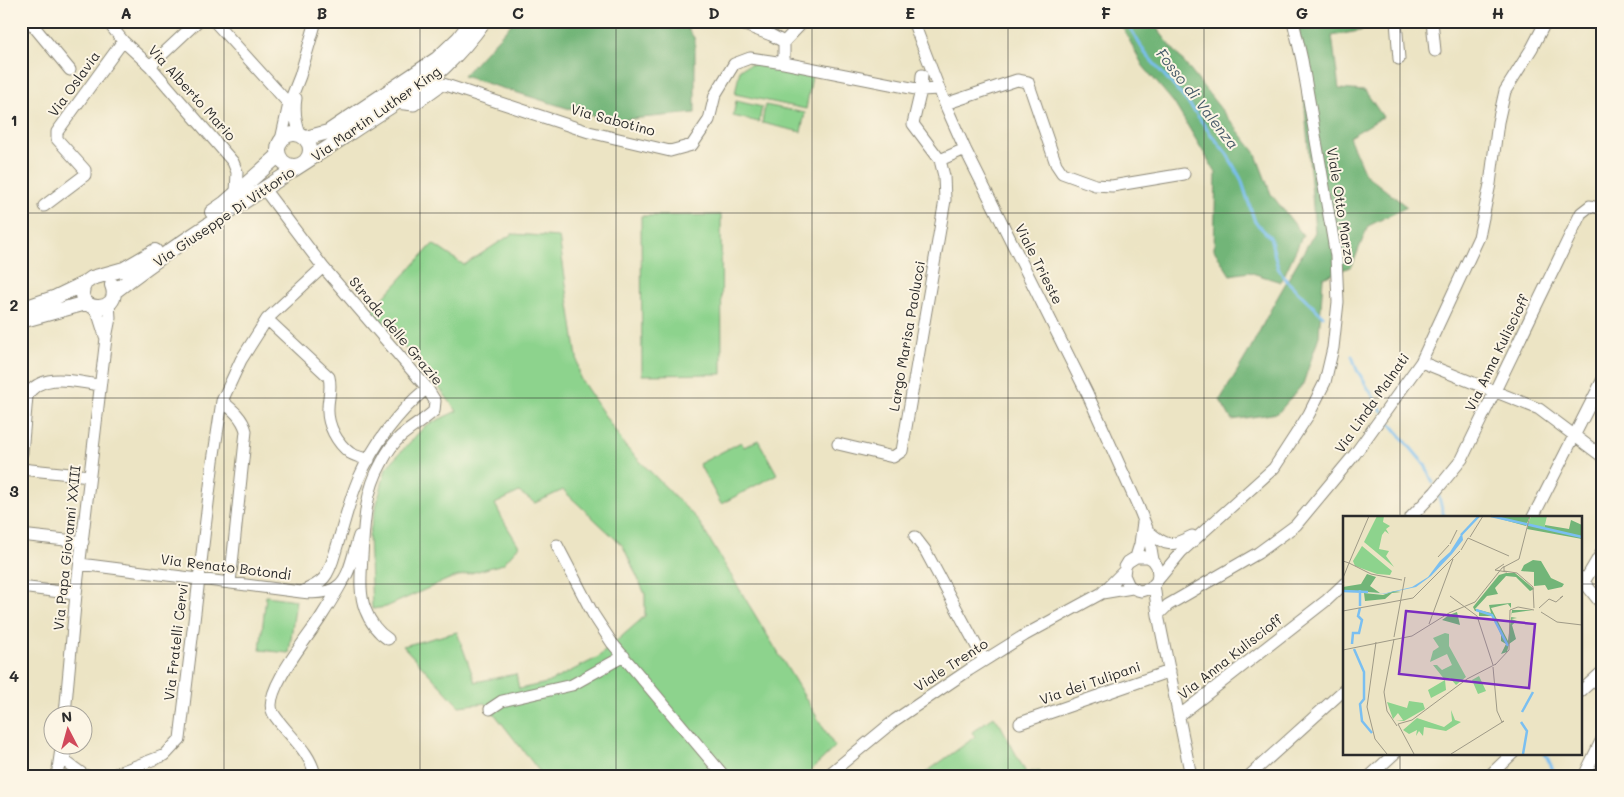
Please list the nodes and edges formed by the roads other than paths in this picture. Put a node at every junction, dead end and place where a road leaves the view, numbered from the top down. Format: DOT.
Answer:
graph roads {
  1 [pos="33,21"];
  2 [pos="106,21"];
  3 [pos="198,21"];
  4 [pos="214,21"];
  5 [pos="316,21"];
  6 [pos="472,21"];
  7 [pos="484,21"];
  8 [pos="734,21"];
  9 [pos="804,21"];
  10 [pos="913,21"];
  11 [pos="1293,21"];
  12 [pos="1396,21"];
  13 [pos="1432,21"];
  14 [pos="1546,21"];
  15 [pos="123,41"];
  16 [pos="784,42"];
  17 [pos="1435,50"];
  18 [pos="927,59"];
  19 [pos="1399,59"];
  20 [pos="784,63"];
  21 [pos="150,66"];
  22 [pos="70,70"];
  23 [pos="922,75"];
  24 [pos="300,76"];
  25 [pos="905,87"];
  26 [pos="939,89"];
  27 [pos="921,90"];
  28 [pos="395,103"];
  29 [pos="289,104"];
  30 [pos="945,104"];
  31 [pos="303,136"];
  32 [pos="281,140"];
  33 [pos="965,150"];
  34 [pos="279,155"];
  35 [pos="940,160"];
  36 [pos="303,164"];
  37 [pos="1184,174"];
  38 [pos="264,189"];
  39 [pos="236,193"];
  40 [pos="44,206"];
  41 [pos="1603,210"];
  42 [pos="322,266"];
  43 [pos="100,277"];
  44 [pos="85,283"];
  45 [pos="111,298"];
  46 [pos="90,305"];
  47 [pos="21,309"];
  48 [pos="267,320"];
  49 [pos="21,321"];
  50 [pos="106,338"];
  51 [pos="1420,362"];
  52 [pos="1603,379"];
  53 [pos="100,385"];
  54 [pos="426,388"];
  55 [pos="1496,392"];
  56 [pos="222,401"];
  57 [pos="1575,435"];
  58 [pos="838,444"];
  59 [pos="22,453"];
  60 [pos="1603,458"];
  61 [pos="368,460"];
  62 [pos="21,469"];
  63 [pos="90,476"];
  64 [pos="1412,516"];
  65 [pos="1535,516"];
  66 [pos="1143,518"];
  67 [pos="364,520"];
  68 [pos="1205,530"];
  69 [pos="1148,531"];
  70 [pos="21,535"];
  71 [pos="915,537"];
  72 [pos="83,542"];
  73 [pos="557,544"];
  74 [pos="1603,550"];
  75 [pos="1181,552"];
  76 [pos="1136,557"];
  77 [pos="1153,561"];
  78 [pos="80,564"];
  79 [pos="1124,571"];
  80 [pos="199,579"];
  81 [pos="1156,582"];
  82 [pos="1582,582"];
  83 [pos="230,583"];
  84 [pos="341,584"];
  85 [pos="1343,585"];
  86 [pos="21,587"];
  87 [pos="1134,589"];
  88 [pos="301,592"];
  89 [pos="1102,593"];
  90 [pos="76,594"];
  91 [pos="1603,606"];
  92 [pos="1158,612"];
  93 [pos="388,639"];
  94 [pos="624,656"];
  95 [pos="984,660"];
  96 [pos="1170,671"];
  97 [pos="1603,671"];
  98 [pos="1582,690"];
  99 [pos="1343,691"];
  100 [pos="66,704"];
  101 [pos="490,709"];
  102 [pos="1180,715"];
  103 [pos="1020,723"];
  104 [pos="1603,736"];
  105 [pos="60,754"];
  106 [pos="64,754"];
  107 [pos="1394,754"];
  108 [pos="1512,754"];
  109 [pos="1593,758"];
  110 [pos="66,762"];
  111 [pos="840,764"];
  112 [pos="57,776"];
  113 [pos="63,776"];
  114 [pos="88,776"];
  115 [pos="110,776"];
  116 [pos="315,776"];
  117 [pos="724,776"];
  118 [pos="827,776"];
  119 [pos="846,776"];
  120 [pos="1191,776"];
  121 [pos="1249,776"];
  122 [pos="1370,776"];
  123 [pos="1489,776"];
  124 [pos="1584,776"];
  125 [pos="1594,776"];
  1 -- 22 [label="street"];
  2 -- 15 [label="street, Via Alberto Mario"];
  3 -- 21 [label="street"];
  4 -- 29 [label="street"];
  5 -- 24 [label="street"];
  6 -- 31 [label="main road, Via Martin Luther King"];
  7 -- 28 [label="main road, Via Martin Luther King"];
  8 -- 16 [label="street"];
  9 -- 16 [label="street"];
  10 -- 18 [label="street, Viale Trieste"];
  11 -- 68 [label="street, Viale Otto Marzo"];
  12 -- 19 [label="street"];
  13 -- 17 [label="street"];
  14 -- 51 [label="street, Via Linda Malnati"];
  15 -- 21 [label="street, Via Alberto Mario"];
  15 -- 40 [label="street, Via Oslavia"];
  16 -- 20 [label="street"];
  18 -- 23 [label="street"];
  18 -- 26 [label="street, Viale Trieste"];
  20 -- 25 [label="street"];
  20 -- 28 [label="street, Via Sabotino"];
  21 -- 39 [label="street, Via Alberto Mario"];
  23 -- 25 [label="street"];
  23 -- 27 [label="street"];
  24 -- 29 [label="street"];
  24 -- 31 [label="street"];
  25 -- 27 [label="street"];
  26 -- 27 [label="street"];
  26 -- 30 [label="street, Viale Trieste"];
  27 -- 35 [label="street, Largo Marisa Paolucci"];
  28 -- 36 [label="main road, Via Martin Luther King"];
  29 -- 32 [label="street"];
  30 -- 33 [label="street, Viale Trieste"];
  30 -- 37 [label="street"];
  31 -- 32 [label="main road"];
  31 -- 36 [label="main road, Via Martin Luther King"];
  32 -- 34 [label="main road"];
  33 -- 35 [label="street"];
  33 -- 66 [label="street, Viale Trieste"];
  34 -- 36 [label="main road, Via Giuseppe Di Vittorio"];
  34 -- 39 [label="main road, Via Giuseppe Di Vittorio"];
  35 -- 58 [label="street, Largo Marisa Paolucci"];
  36 -- 38 [label="main road, Via Giuseppe Di Vittorio"];
  38 -- 42 [label="street, Strada delle Grazie"];
  38 -- 45 [label="main road, Via Giuseppe Di Vittorio"];
  39 -- 43 [label="main road, Via Giuseppe Di Vittorio"];
  41 -- 55 [label="street, Via Anna Kuliscioff"];
  42 -- 48 [label="street, Via Fratelli Cervi"];
  42 -- 54 [label="street, Strada delle Grazie"];
  43 -- 44 [label="main road, Via Giuseppe Di Vittorio"];
  43 -- 45 [label="main road"];
  44 -- 46 [label="main road"];
  44 -- 47 [label="main road, Via Giuseppe Di Vittorio"];
  45 -- 46 [label="main road, Via Giuseppe Di Vittorio"];
  45 -- 50 [label="street, Via Papa Giovanni XXIII"];
  46 -- 49 [label="main road, Via Giuseppe Di Vittorio"];
  46 -- 50 [label="street, Via Papa Giovanni XXIII"];
  48 -- 56 [label="street, Via Fratelli Cervi"];
  48 -- 61 [label="street"];
  50 -- 53 [label="street, Via Papa Giovanni XXIII"];
  51 -- 55 [label="street"];
  51 -- 92 [label="street, Via Linda Malnati"];
  52 -- 57 [label="street"];
  53 -- 59 [label="street"];
  53 -- 63 [label="street, Via Papa Giovanni XXIII"];
  54 -- 61 [label="street, Via Renato Botondi"];
  54 -- 67 [label="street, Strada delle Grazie"];
  55 -- 57 [label="street"];
  55 -- 64 [label="street, Via Anna Kuliscioff"];
  56 -- 80 [label="street, Via Fratelli Cervi"];
  56 -- 83 [label="street"];
  57 -- 60 [label="street"];
  57 -- 65 [label="street"];
  61 -- 88 [label="street, Via Renato Botondi"];
  62 -- 63 [label="street"];
  63 -- 72 [label="street, Via Papa Giovanni XXIII"];
  66 -- 69 [label="street, Viale Trieste"];
  66 -- 76 [label="street"];
  67 -- 84 [label="street, Strada delle Grazie"];
  67 -- 93 [label="street, Strada delle Grazie"];
  68 -- 69 [label="street"];
  68 -- 75 [label="street, Viale Otto Marzo"];
  69 -- 77 [label="street, Viale Trieste"];
  70 -- 72 [label="street"];
  71 -- 95 [label="street"];
  72 -- 78 [label="street, Via Papa Giovanni XXIII"];
  73 -- 94 [label="street"];
  74 -- 82 [label="street"];
  75 -- 77 [label="street, Viale Otto Marzo"];
  75 -- 81 [label="street, Viale Otto Marzo"];
  76 -- 77 [label="street"];
  76 -- 79 [label="street"];
  77 -- 81 [label="street"];
  78 -- 80 [label="street, Via Renato Botondi"];
  78 -- 90 [label="street, Via Papa Giovanni XXIII"];
  79 -- 87 [label="street"];
  79 -- 89 [label="street, Viale Trento"];
  80 -- 83 [label="street, Via Renato Botondi"];
  80 -- 115 [label="street, Via Fratelli Cervi"];
  81 -- 87 [label="street"];
  81 -- 92 [label="street"];
  82 -- 91 [label="street"];
  83 -- 88 [label="street, Via Renato Botondi"];
  84 -- 88 [label="street"];
  84 -- 116 [label="street, Strada delle Grazie"];
  85 -- 102 [label="street, Via Anna Kuliscioff"];
  86 -- 90 [label="street"];
  87 -- 89 [label="street, Viale Trento"];
  87 -- 92 [label="street"];
  89 -- 95 [label="street, Viale Trento"];
  90 -- 100 [label="street, Via Papa Giovanni XXIII"];
  92 -- 96 [label="street"];
  94 -- 101 [label="street"];
  94 -- 117 [label="street"];
  95 -- 111 [label="street, Viale Trento"];
  96 -- 102 [label="street"];
  96 -- 103 [label="street, Via dei Tulipani"];
  97 -- 98 [label="street"];
  99 -- 121 [label="street"];
  102 -- 120 [label="street"];
  104 -- 109 [label="street"];
  105 -- 112 [label="street"];
  106 -- 110 [label="street"];
  107 -- 122 [label="street"];
  108 -- 123 [label="street"];
  109 -- 124 [label="street"];
  109 -- 125 [label="street"];
  110 -- 113 [label="street"];
  110 -- 114 [label="street"];
  111 -- 118 [label="street, Viale Trento"];
  111 -- 119 [label="street"];
}
